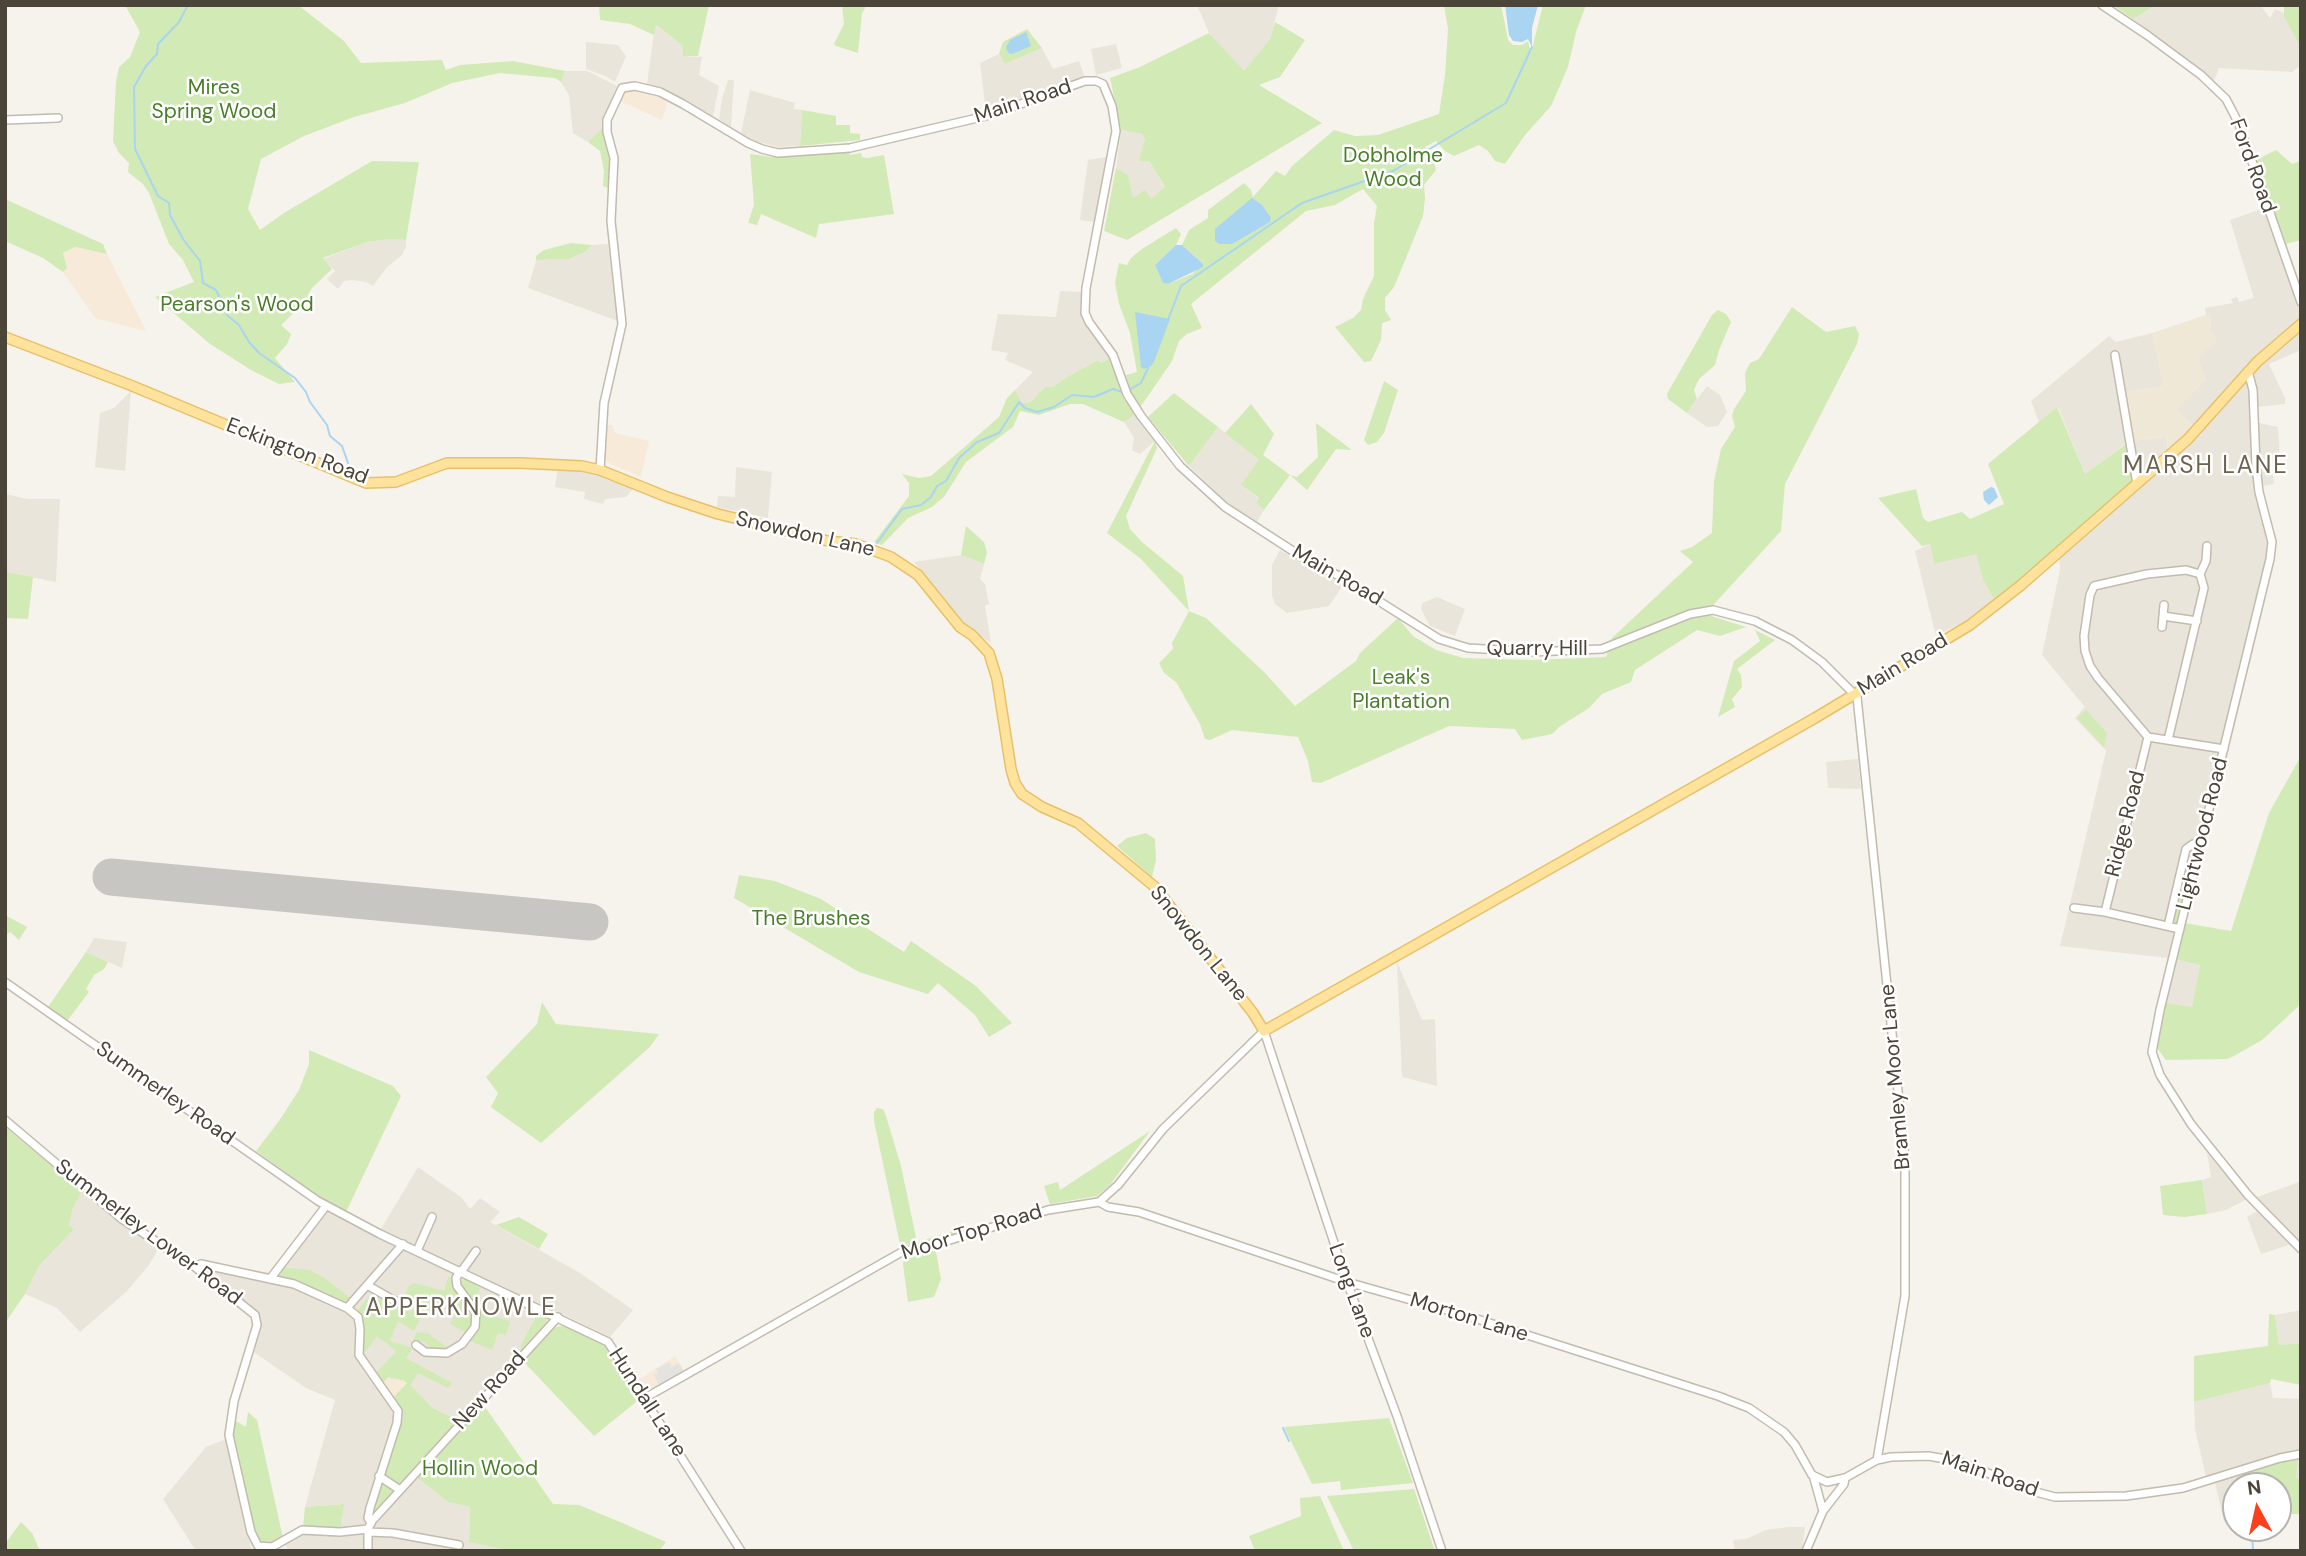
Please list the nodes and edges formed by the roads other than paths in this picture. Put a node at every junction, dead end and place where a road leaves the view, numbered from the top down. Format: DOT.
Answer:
graph roads {
  1 [pos="2102,5"];
  2 [pos="58,118"];
  3 [pos="5,120"];
  4 [pos="2301,302"];
  5 [pos="2301,324"];
  6 [pos="5,337"];
  7 [pos="2115,355"];
  8 [pos="2249,371"];
  9 [pos="600,470"];
  10 [pos="2137,484"];
  11 [pos="2207,546"];
  12 [pos="2200,574"];
  13 [pos="2164,605"];
  14 [pos="2163,617"];
  15 [pos="2197,621"];
  16 [pos="2162,628"];
  17 [pos="1439,639"];
  18 [pos="1855,694"];
  19 [pos="2148,737"];
  20 [pos="2168,740"];
  21 [pos="2224,750"];
  22 [pos="2200,846"];
  23 [pos="2074,908"];
  24 [pos="2105,912"];
  25 [pos="2168,926"];
  26 [pos="2179,929"];
  27 [pos="5,982"];
  28 [pos="1264,1031"];
  29 [pos="5,1120"];
  30 [pos="1100,1202"];
  31 [pos="326,1206"];
  32 [pos="432,1217"];
  33 [pos="402,1244"];
  34 [pos="2301,1249"];
  35 [pos="417,1251"];
  36 [pos="476,1251"];
  37 [pos="195,1267"];
  38 [pos="461,1271"];
  39 [pos="270,1279"];
  40 [pos="1347,1282"];
  41 [pos="367,1285"];
  42 [pos="408,1304"];
  43 [pos="347,1308"];
  44 [pos="558,1317"];
  45 [pos="419,1345"];
  46 [pos="645,1398"];
  47 [pos="2301,1448"];
  48 [pos="2297,1454"];
  49 [pos="1877,1461"];
  50 [pos="1812,1475"];
  51 [pos="379,1476"];
  52 [pos="1845,1478"];
  53 [pos="400,1490"];
  54 [pos="1823,1511"];
  55 [pos="369,1528"];
  56 [pos="459,1545"];
  57 [pos="368,1551"];
  58 [pos="741,1551"];
  59 [pos="1441,1551"];
  60 [pos="1806,1551"];
  1 -- 4 [label="street, Ford Road"];
  2 -- 3 [label="street"];
  5 -- 8 [label="main road, Main Road"];
  6 -- 9 [label="main road, Eckington Road"];
  7 -- 10 [label="street"];
  8 -- 10 [label="main road, Main Road"];
  8 -- 21 [label="street, Lightwood Road"];
  9 -- 17 [label="street, Main Road"];
  9 -- 28 [label="main road, Snowdon Lane"];
  10 -- 18 [label="main road, Main Road"];
  11 -- 12 [label="street"];
  12 -- 15 [label="street"];
  12 -- 19 [label="street"];
  13 -- 14 [label="street"];
  14 -- 15 [label="street"];
  14 -- 16 [label="street"];
  15 -- 20 [label="street"];
  17 -- 18 [label="street, Quarry Hill"];
  18 -- 28 [label="main road, Main Road"];
  18 -- 49 [label="street, Bramley Moor Lane"];
  19 -- 20 [label="street"];
  19 -- 24 [label="street, Ridge Road"];
  20 -- 21 [label="street"];
  21 -- 22 [label="street, Lightwood Road"];
  22 -- 25 [label="street"];
  22 -- 26 [label="street, Lightwood Road"];
  23 -- 24 [label="street"];
  24 -- 25 [label="street"];
  25 -- 26 [label="street"];
  26 -- 34 [label="street, Lightwood Road"];
  27 -- 31 [label="street, Summerley Road"];
  28 -- 30 [label="street"];
  28 -- 40 [label="street, Long Lane"];
  29 -- 37 [label="street, Summerley Lower Road"];
  30 -- 40 [label="street, Morton Lane"];
  30 -- 46 [label="street, Moor Top Road"];
  31 -- 33 [label="street, Hundall Lane"];
  31 -- 39 [label="street"];
  32 -- 35 [label="street"];
  33 -- 35 [label="street, Hundall Lane"];
  33 -- 41 [label="street"];
  35 -- 38 [label="street, Hundall Lane"];
  36 -- 38 [label="street"];
  37 -- 39 [label="street"];
  37 -- 55 [label="street, Summerley Lower Road"];
  38 -- 44 [label="street, Hundall Lane"];
  38 -- 45 [label="street"];
  39 -- 43 [label="street"];
  40 -- 50 [label="street, Morton Lane"];
  40 -- 59 [label="street, Long Lane"];
  41 -- 42 [label="street"];
  41 -- 43 [label="street"];
  43 -- 51 [label="street"];
  44 -- 46 [label="street, Hundall Lane"];
  44 -- 53 [label="street, New Road"];
  46 -- 58 [label="street, Hundall Lane"];
  47 -- 48 [label="street"];
  48 -- 49 [label="street, Main Road"];
  49 -- 52 [label="street, Main Road"];
  50 -- 52 [label="street"];
  50 -- 54 [label="street, Morton Lane"];
  51 -- 53 [label="street"];
  51 -- 55 [label="street"];
  52 -- 54 [label="street, Main Road"];
  53 -- 55 [label="street, New Road"];
  54 -- 60 [label="street, Main Road"];
  55 -- 56 [label="street"];
  55 -- 57 [label="street"];
}
